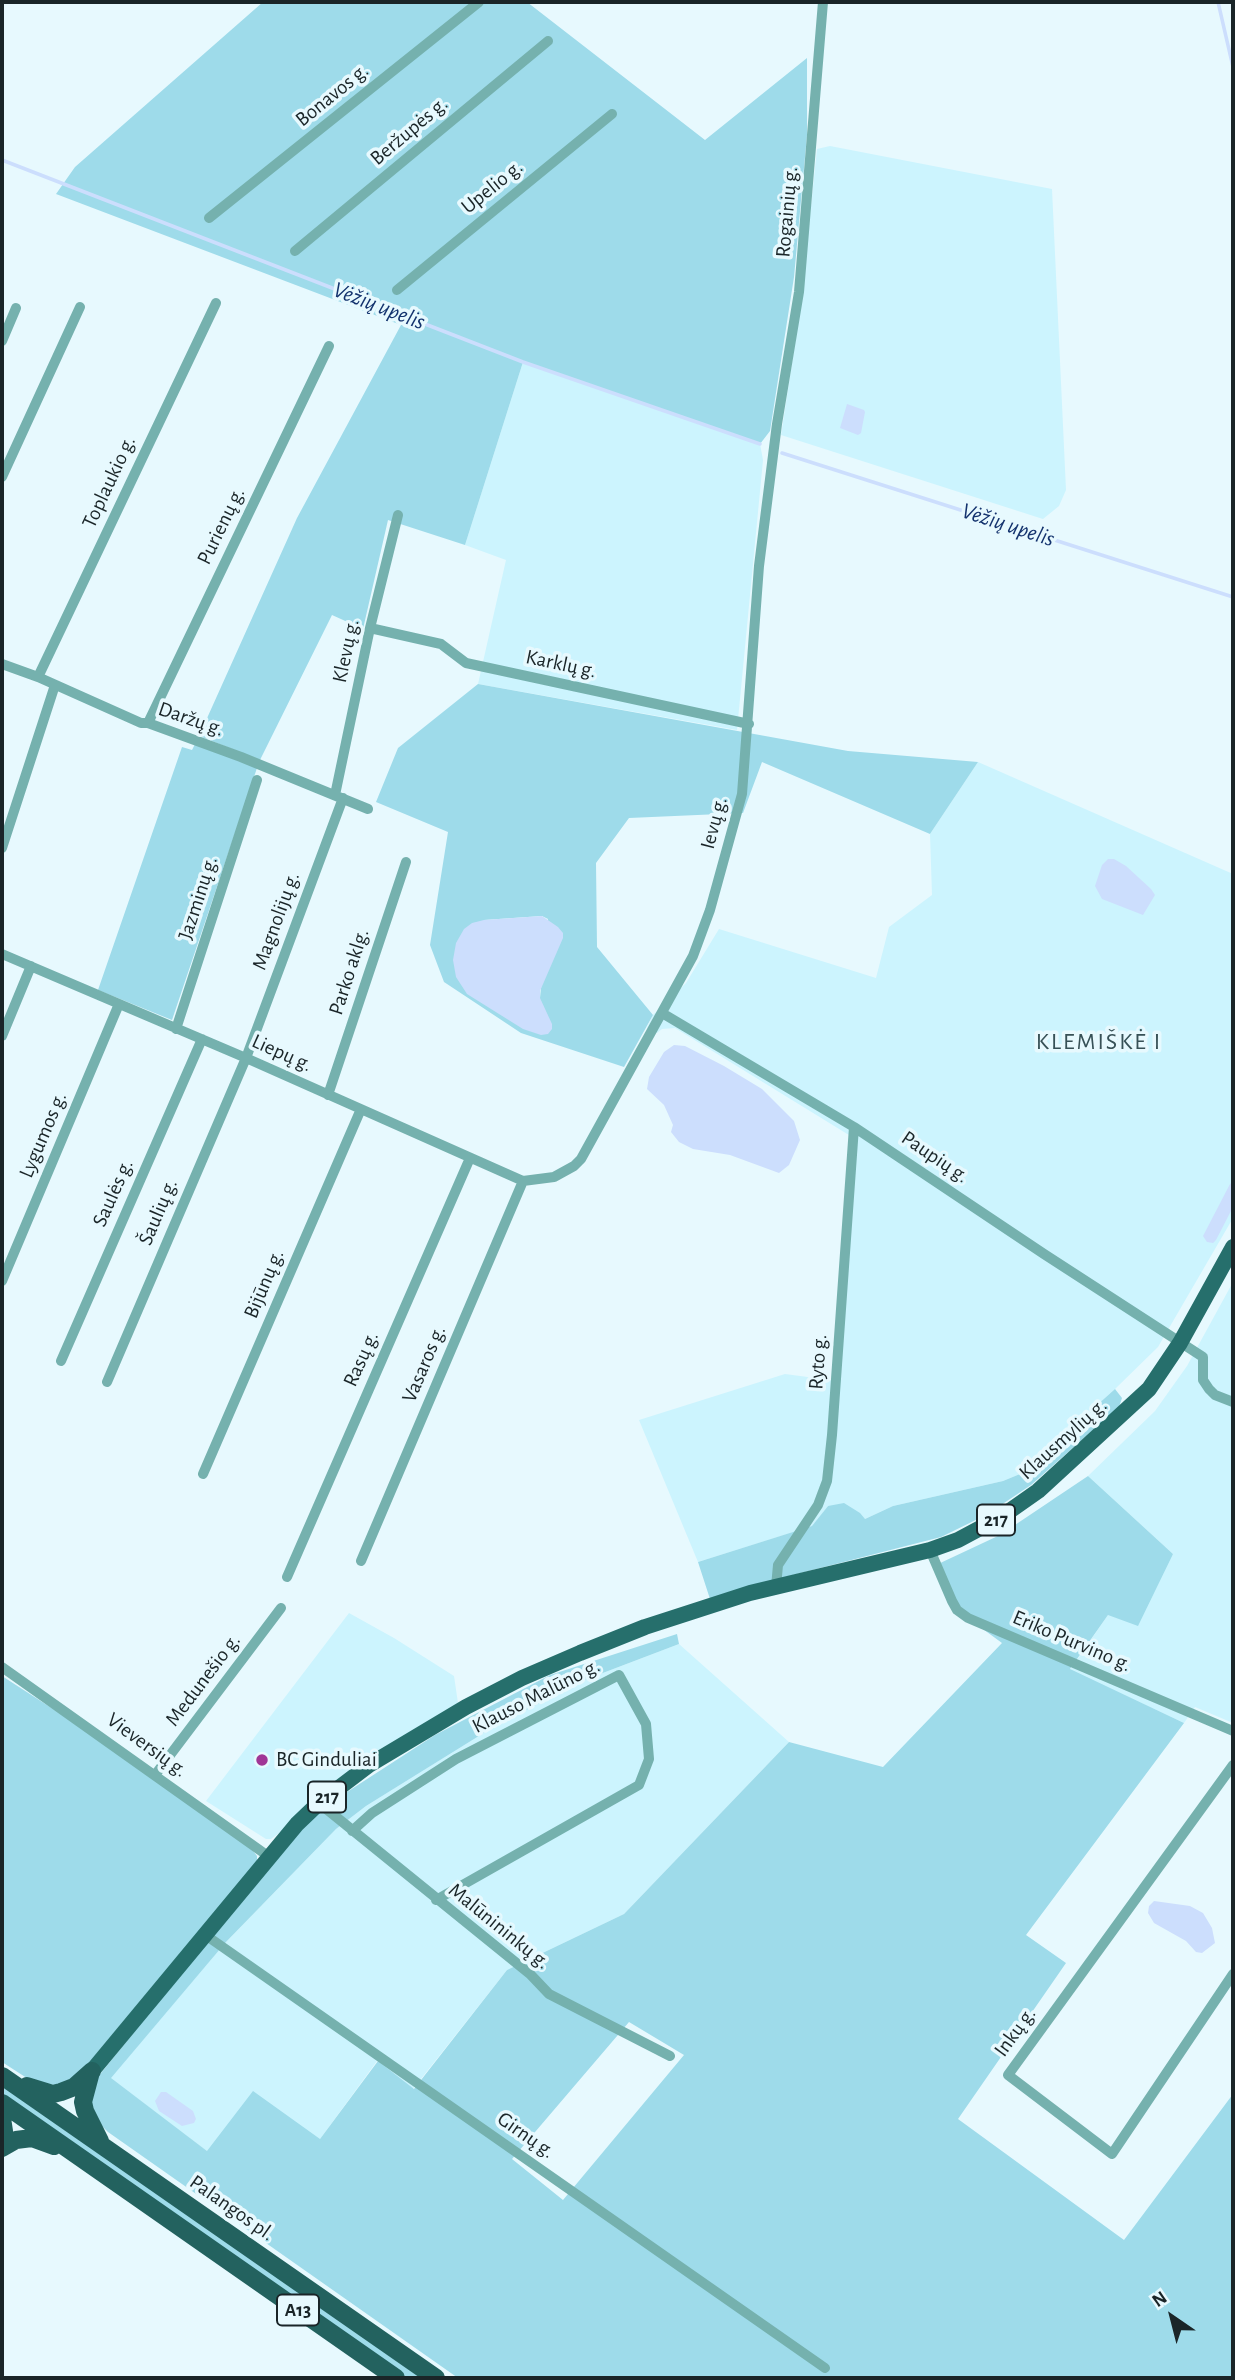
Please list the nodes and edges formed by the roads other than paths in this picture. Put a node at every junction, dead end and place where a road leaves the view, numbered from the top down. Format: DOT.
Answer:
graph roads {
  1 [pos="479,2"];
  2 [pos="823,2"];
  3 [pos="548,41"];
  4 [pos="612,114"];
  5 [pos="209,218"];
  6 [pos="295,251"];
  7 [pos="397,290"];
  8 [pos="215,303"];
  9 [pos="80,307"];
  10 [pos="16,308"];
  11 [pos="2,341"];
  12 [pos="329,346"];
  13 [pos="777,424"];
  14 [pos="2,477"];
  15 [pos="398,515"];
  16 [pos="370,628"];
  17 [pos="2,664"];
  18 [pos="38,677"];
  19 [pos="55,685"];
  20 [pos="148,723"];
  21 [pos="749,724"];
  22 [pos="257,780"];
  23 [pos="339,796"];
  24 [pos="368,809"];
  25 [pos="2,848"];
  26 [pos="406,862"];
  27 [pos="2,954"];
  28 [pos="31,966"];
  29 [pos="119,1004"];
  30 [pos="662,1013"];
  31 [pos="176,1028"];
  32 [pos="2,1036"];
  33 [pos="202,1039"];
  34 [pos="246,1058"];
  35 [pos="328,1094"];
  36 [pos="360,1109"];
  37 [pos="854,1127"];
  38 [pos="470,1158"];
  39 [pos="546,1179"];
  40 [pos="523,1181"];
  41 [pos="1233,1247"];
  42 [pos="2,1281"];
  43 [pos="1180,1343"];
  44 [pos="61,1361"];
  45 [pos="107,1382"];
  46 [pos="1233,1402"];
  47 [pos="204,1474"];
  48 [pos="930,1550"];
  49 [pos="361,1561"];
  50 [pos="287,1577"];
  51 [pos="776,1587"];
  52 [pos="281,1608"];
  53 [pos="2,1667"];
  54 [pos="1233,1731"];
  55 [pos="1233,1765"];
  56 [pos="155,1775"];
  57 [pos="318,1803"];
  58 [pos="352,1831"];
  59 [pos="268,1856"];
  60 [pos="436,1900"];
  61 [pos="204,1934"];
  62 [pos="1233,1974"];
  63 [pos="670,2056"];
  64 [pos="92,2071"];
  65 [pos="5,2078"];
  66 [pos="2,2103"];
  67 [pos="2,2118"];
  68 [pos="2,2139"];
  69 [pos="101,2144"];
  70 [pos="2,2148"];
  71 [pos="85,2161"];
  72 [pos="825,2368"];
  73 [pos="396,2378"];
  74 [pos="436,2378"];
  1 -- 5 [label="street, Bonavos g."];
  2 -- 13 [label="street, Rogainių g."];
  3 -- 6 [label="street, Beržupės g."];
  4 -- 7 [label="street, Upelio g."];
  8 -- 18 [label="street, Toplaukio g."];
  9 -- 14 [label="street"];
  10 -- 11 [label="street"];
  12 -- 20 [label="street, Purienų g."];
  13 -- 21 [label="street, Ievų g."];
  15 -- 16 [label="street, Klevų g."];
  16 -- 21 [label="street, Karklų g."];
  16 -- 23 [label="street, Klevų g."];
  17 -- 18 [label="street, Daržų g."];
  18 -- 19 [label="street, Daržų g."];
  19 -- 20 [label="street, Daržų g."];
  19 -- 25 [label="street"];
  20 -- 23 [label="street, Daržų g."];
  21 -- 30 [label="street, Ievų g."];
  22 -- 31 [label="street, Jazminų g."];
  23 -- 24 [label="street, Daržų g."];
  23 -- 34 [label="street, Magnolijų g."];
  26 -- 35 [label="street, Parko aklg."];
  27 -- 28 [label="street, Liepų g."];
  28 -- 29 [label="street, Liepų g."];
  28 -- 32 [label="street"];
  29 -- 31 [label="street, Liepų g."];
  29 -- 42 [label="street, Lygumos g."];
  30 -- 37 [label="street, Paupių g."];
  30 -- 39 [label="street, Ievų g."];
  31 -- 33 [label="street, Liepų g."];
  33 -- 34 [label="street, Liepų g."];
  33 -- 44 [label="street, Saulės g."];
  34 -- 35 [label="street, Liepų g."];
  34 -- 45 [label="street, Šaulių g."];
  35 -- 36 [label="street, Liepų g."];
  36 -- 38 [label="street, Liepų g."];
  36 -- 47 [label="street, Bijūnų g."];
  37 -- 43 [label="street, Paupių g."];
  37 -- 51 [label="street, Ryto g."];
  38 -- 40 [label="street, Liepų g."];
  38 -- 50 [label="street, Rasų g."];
  39 -- 40 [label="street, Liepų g."];
  40 -- 49 [label="street, Vasaros g."];
  41 -- 43 [label="main road, Klausmylių g. / 217"];
  43 -- 46 [label="street, Paupių g."];
  43 -- 48 [label="main road, Klausmylių g. / 217"];
  48 -- 51 [label="main road, Klausmylių g. / 217"];
  48 -- 54 [label="street, Eriko Purvino g."];
  51 -- 57 [label="main road, Klausmylių g. / 217"];
  52 -- 56 [label="street, Medunešio g."];
  53 -- 56 [label="street, Vieversių g."];
  55 -- 62 [label="street, Inkų g."];
  56 -- 59 [label="street, Vieversių g."];
  57 -- 58 [label="street, Malūnininkų g."];
  57 -- 59 [label="main road, 217"];
  58 -- 60 [label="street, Malūnininkų g."];
  58 -- 60 [label="street, Klauso Malūno g."];
  59 -- 61 [label="main road, 217"];
  60 -- 63 [label="street, Malūnininkų g."];
  61 -- 64 [label="main road, 217"];
  61 -- 72 [label="street, Girnų g."];
  64 -- 65 [label="highway"];
  64 -- 69 [label="highway"];
  65 -- 69 [label="highway, Palangos pl. / A13"];
  66 -- 71 [label="highway, A13"];
  67 -- 68 [label="highway"];
  69 -- 74 [label="highway, Palangos pl. / A13"];
  70 -- 71 [label="highway"];
  71 -- 73 [label="highway, A13"];
}
